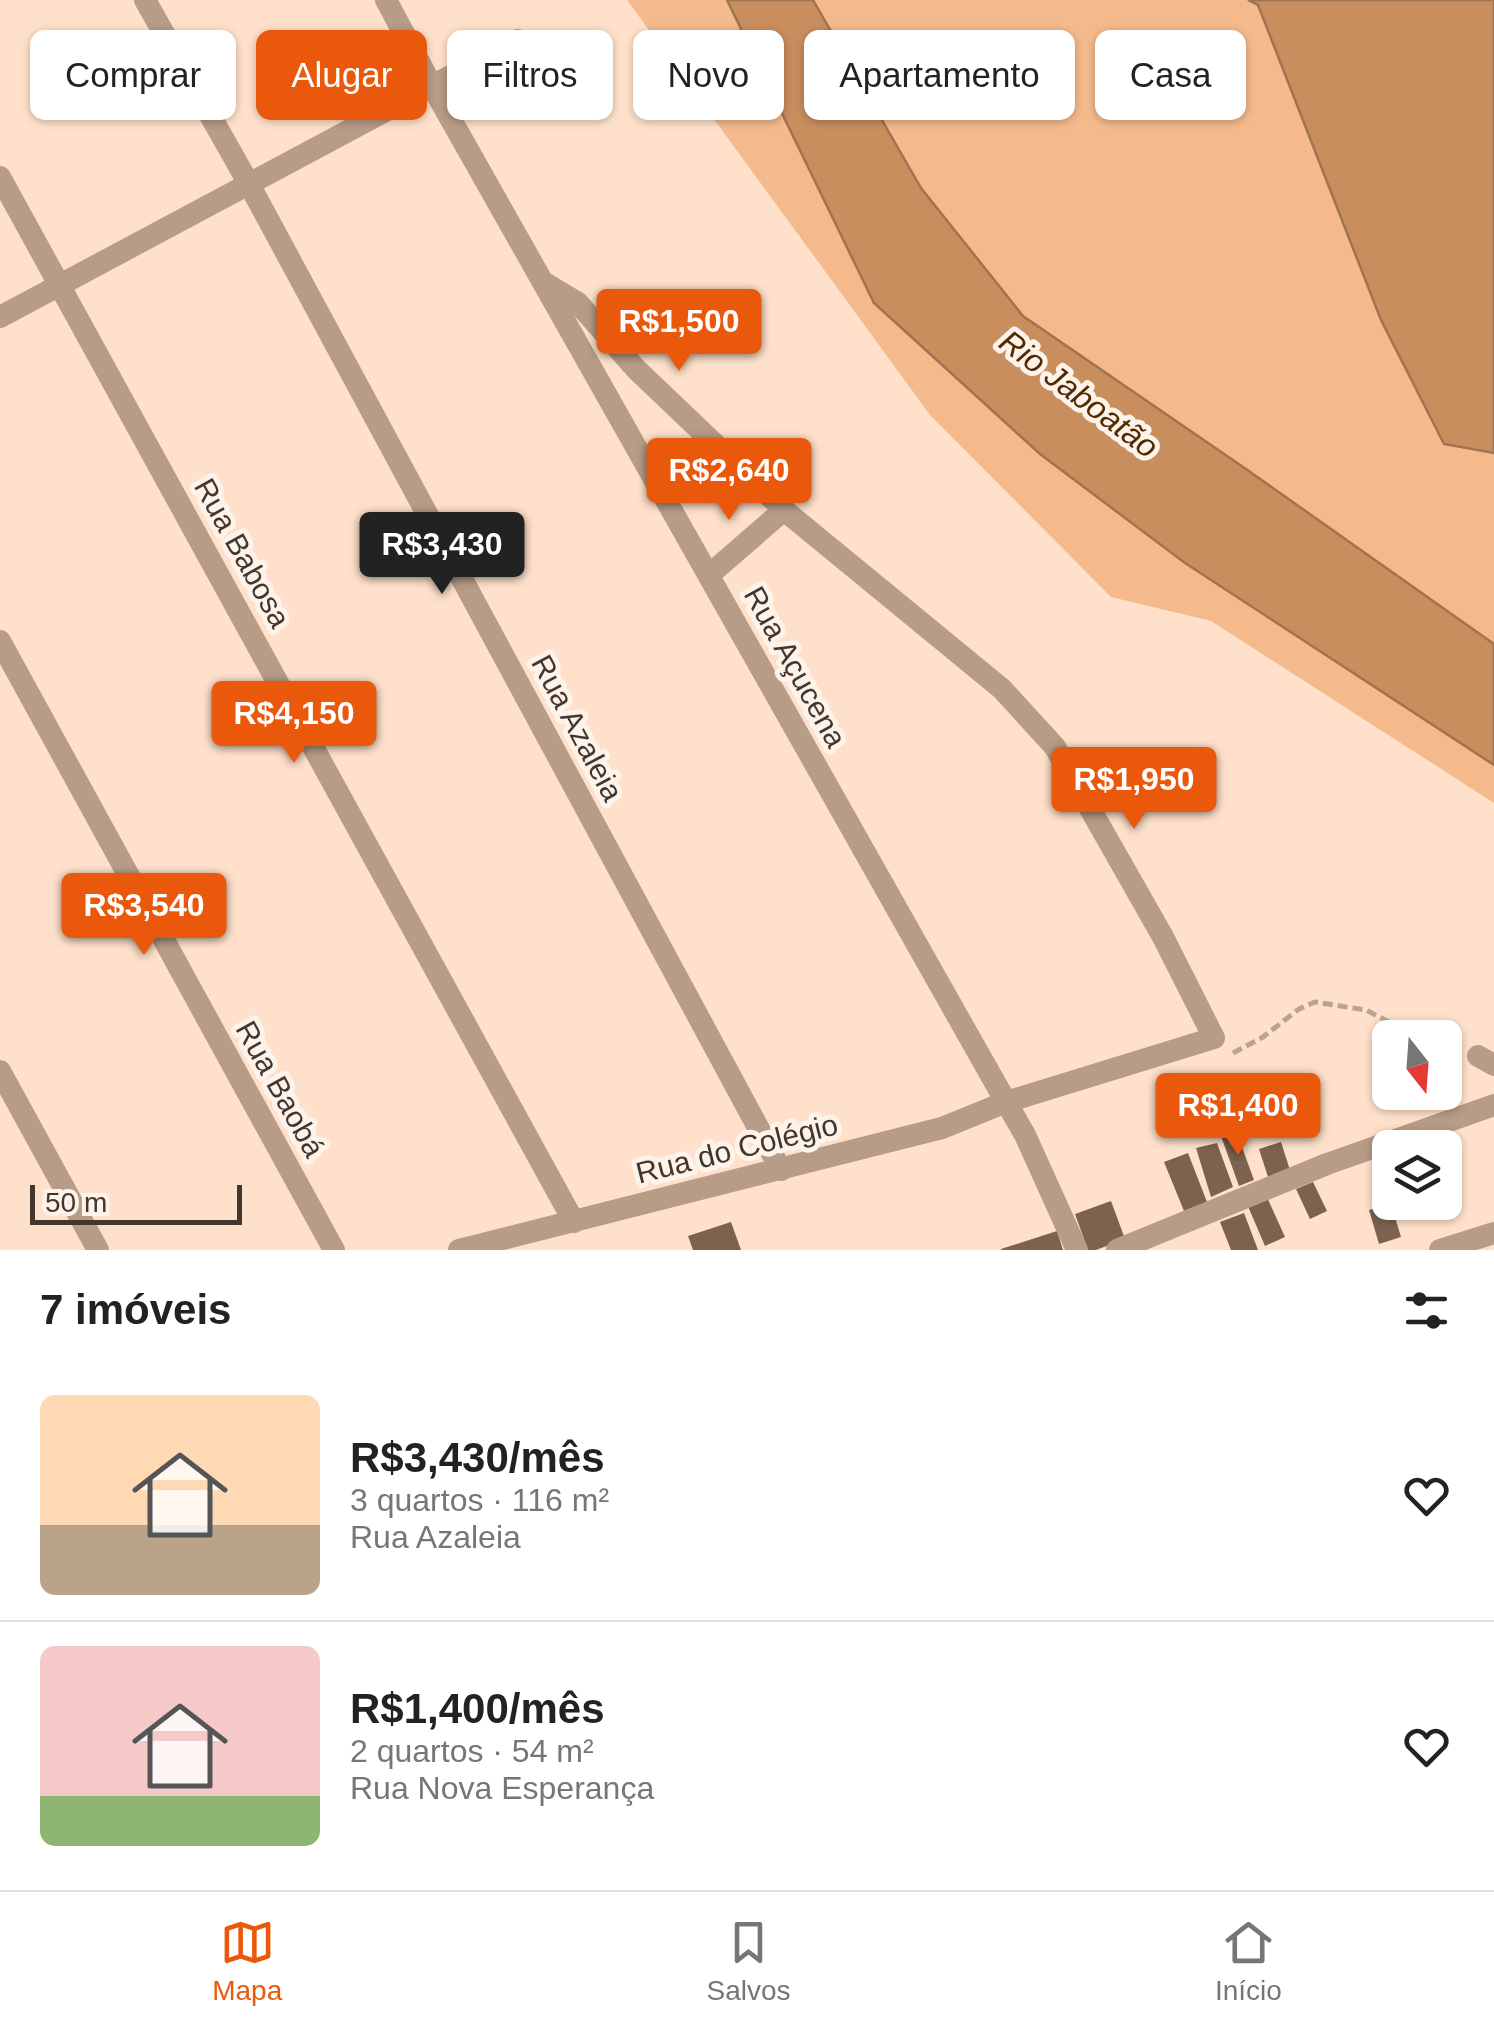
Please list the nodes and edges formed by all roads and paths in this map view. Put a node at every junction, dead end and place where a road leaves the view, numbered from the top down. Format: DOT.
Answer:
graph roads {
  1 [pos="145,0"];
  2 [pos="386,0"];
  3 [pos="447,78"];
  4 [pos="432,86"];
  5 [pos="0,177"];
  6 [pos="249,184"];
  7 [pos="543,282"];
  8 [pos="60,285"];
  9 [pos="0,317"];
  10 [pos="784,510"];
  11 [pos="708,576"];
  12 [pos="0,641"];
  13 [pos="0,1071"];
  14 [pos="1494,1105"];
  15 [pos="1011,1111"];
  16 [pos="781,1170"];
  17 [pos="574,1222"];
  18 [pos="1494,1233"];
  19 [pos="98,1250"];
  20 [pos="334,1250"];
  21 [pos="459,1250"];
  22 [pos="1077,1250"];
  23 [pos="1117,1250"];
  24 [pos="1440,1250"];
  1 -- 6 [label="street, Rua Azaleia"];
  2 -- 4 [label="street, Rua Açucena"];
  3 -- 4 [label="street"];
  4 -- 6 [label="street"];
  4 -- 7 [label="street, Rua Açucena"];
  5 -- 8 [label="street, Rua Babosa"];
  6 -- 8 [label="street"];
  6 -- 16 [label="street, Rua Azaleia"];
  7 -- 10 [label="street"];
  7 -- 11 [label="street, Rua Açucena"];
  8 -- 9 [label="street"];
  8 -- 17 [label="street, Rua Babosa"];
  10 -- 11 [label="street"];
  10 -- 15 [label="street, Rua do Colégio"];
  11 -- 15 [label="street, Rua Açucena"];
  12 -- 20 [label="street, Rua Baobá"];
  13 -- 19 [label="street"];
  14 -- 23 [label="street"];
  15 -- 16 [label="street, Rua do Colégio"];
  15 -- 22 [label="street, Rua Açucena"];
  16 -- 17 [label="street, Rua do Colégio"];
  17 -- 21 [label="street, Rua do Colégio"];
  18 -- 24 [label="street"];
}
